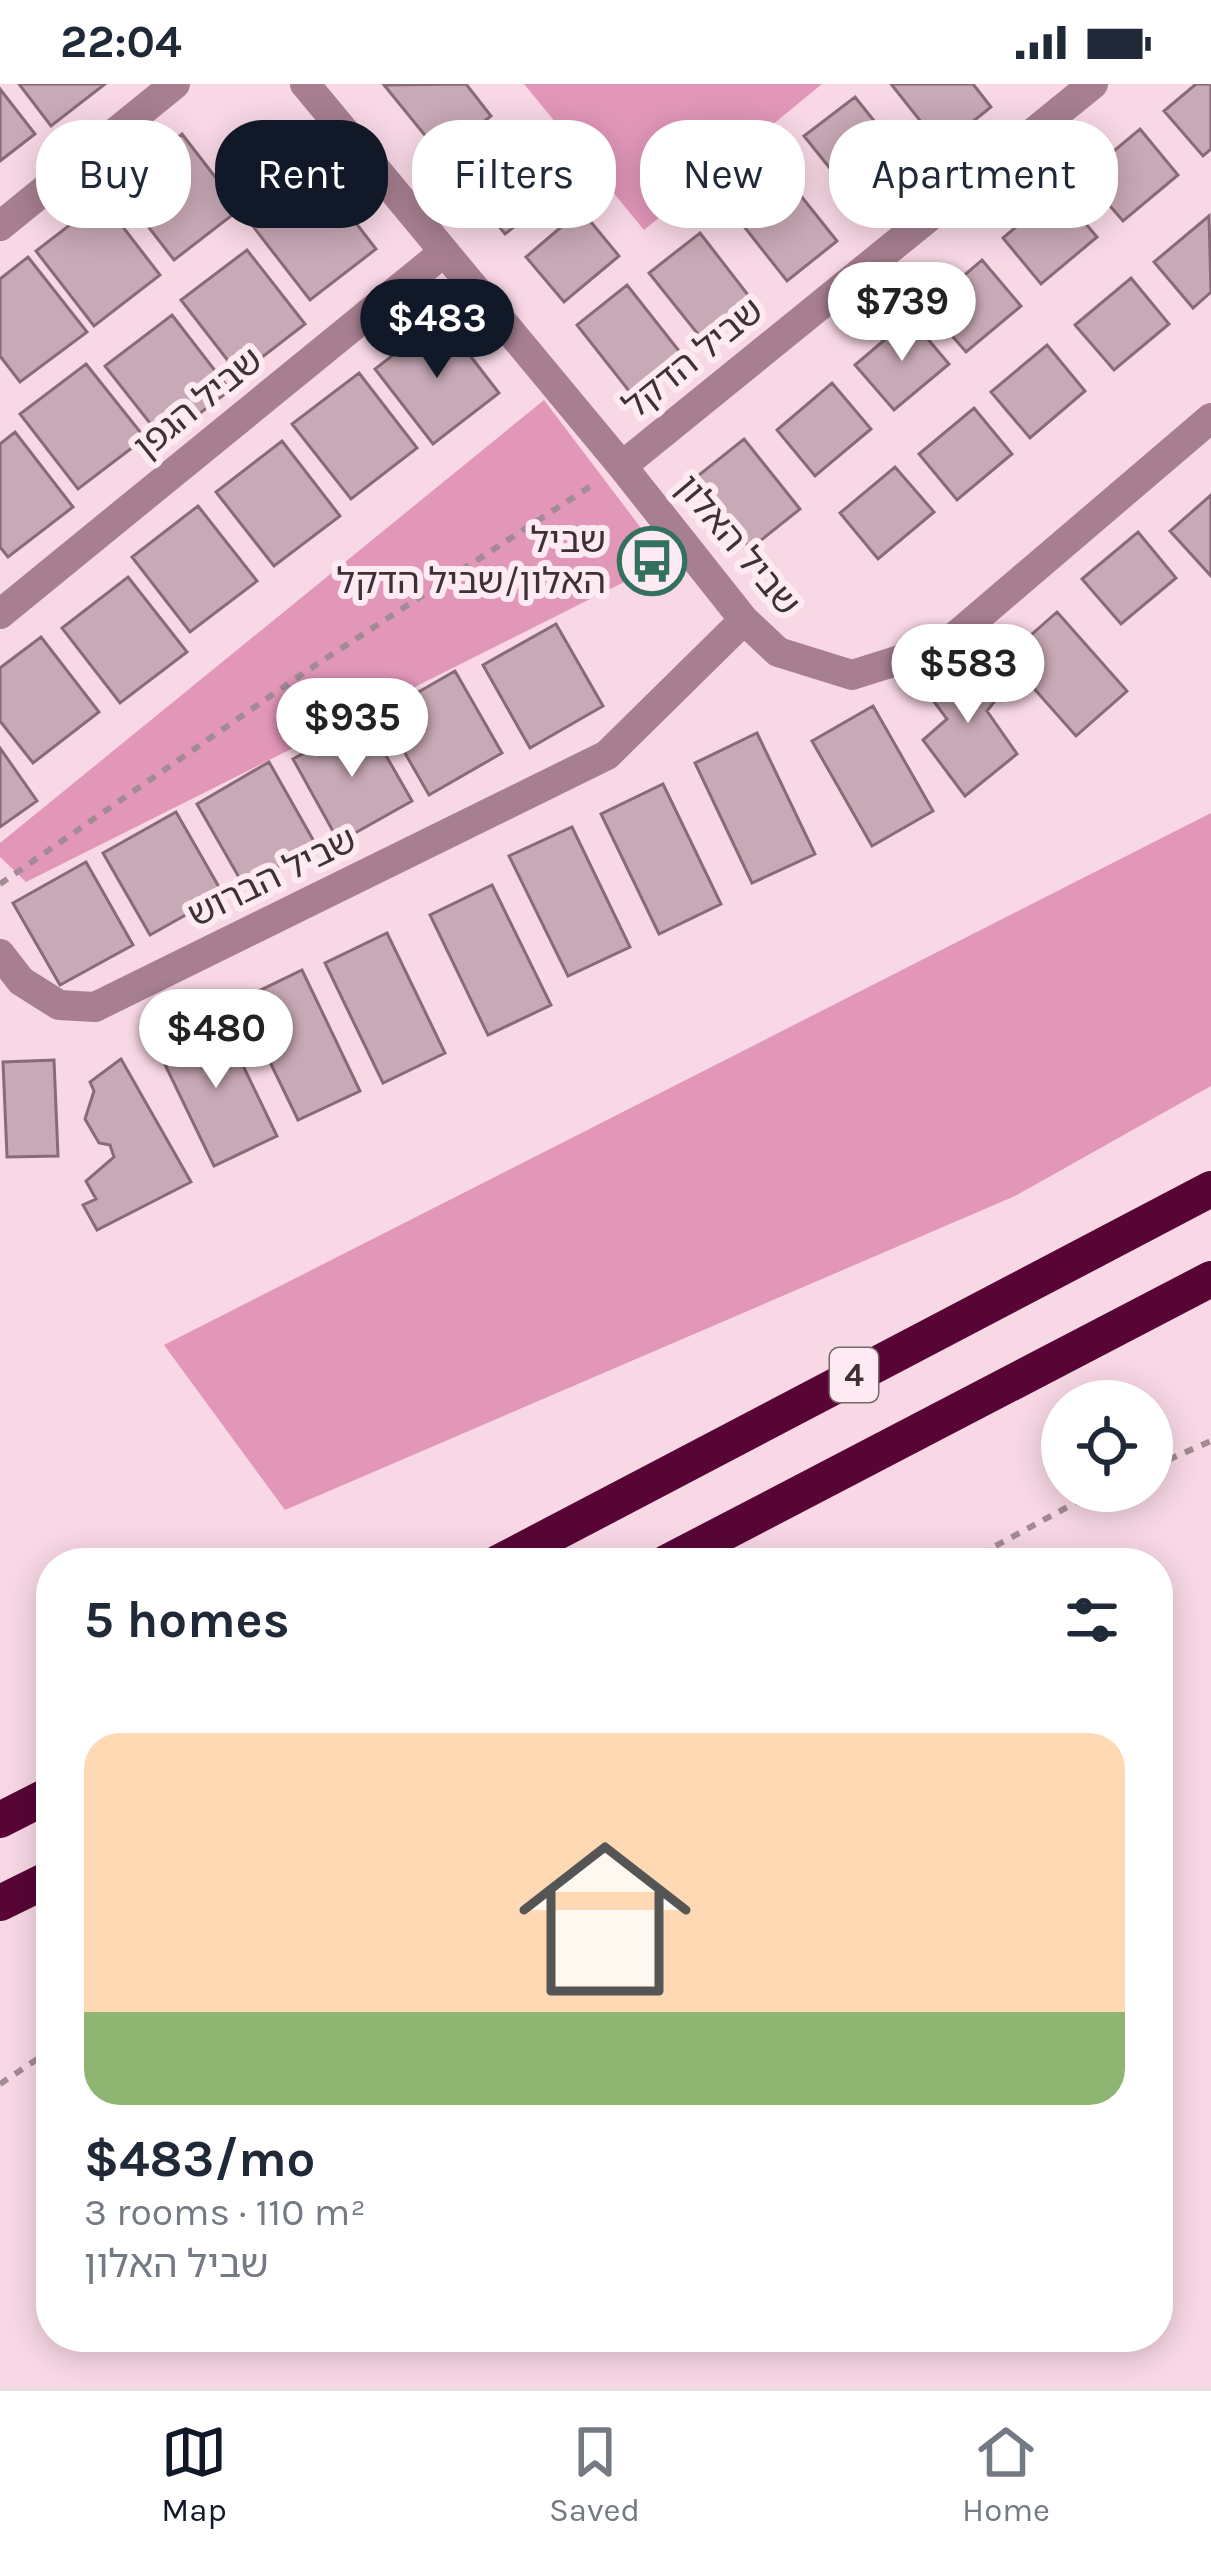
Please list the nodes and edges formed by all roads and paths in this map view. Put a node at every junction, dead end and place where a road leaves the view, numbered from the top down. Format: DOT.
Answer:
graph roads {
  1 [pos="175,84"];
  2 [pos="304,84"];
  3 [pos="1093,84"];
  4 [pos="0,226"];
  5 [pos="444,252"];
  6 [pos="1211,418"];
  7 [pos="622,466"];
  8 [pos="0,614"];
  9 [pos="744,620"];
  10 [pos="0,884"];
  11 [pos="0,954"];
  12 [pos="1211,1189"];
  13 [pos="1211,1279"];
  14 [pos="1211,1441"];
  15 [pos="1173,1458"];
  16 [pos="1058,1512"];
  17 [pos="527,1548"];
  18 [pos="695,1548"];
  19 [pos="992,1548"];
  20 [pos="36,1802"];
  21 [pos="0,1820"];
  22 [pos="36,1886"];
  23 [pos="0,1904"];
  24 [pos="36,2060"];
  25 [pos="0,2084"];
  1 -- 4 [label="street"];
  2 -- 5 [label="street, שביל האלון"];
  3 -- 7 [label="street, שביל הדקל"];
  5 -- 7 [label="street, שביל האלון"];
  5 -- 8 [label="street, שביל הגפן"];
  6 -- 9 [label="street, שביל האלון"];
  7 -- 9 [label="street, שביל האלון"];
  7 -- 10 [label="path"];
  9 -- 11 [label="street, שביל הברוש"];
  12 -- 17 [label="highway, 4"];
  13 -- 18 [label="highway, 4"];
  14 -- 15 [label="path"];
  16 -- 19 [label="path"];
  20 -- 21 [label="highway"];
  22 -- 23 [label="highway"];
  24 -- 25 [label="path"];
}
